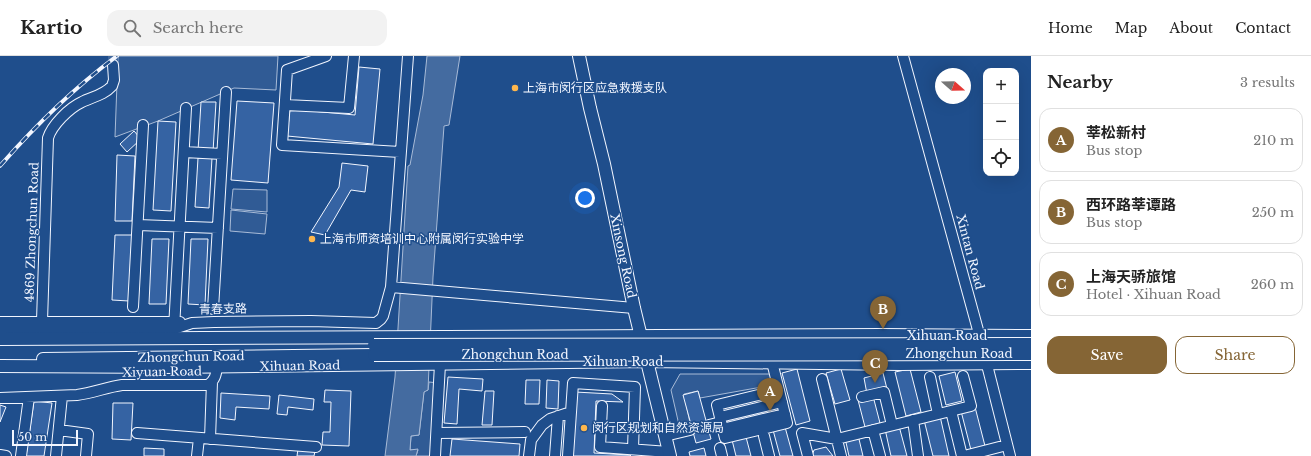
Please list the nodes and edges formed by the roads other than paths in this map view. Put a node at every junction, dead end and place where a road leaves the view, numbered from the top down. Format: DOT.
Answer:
graph roads {
  1 [pos="326,56"];
  2 [pos="354,56"];
  3 [pos="408,56"];
  4 [pos="579,56"];
  5 [pos="903,56"];
  6 [pos="113,65"];
  7 [pos="226,92"];
  8 [pos="285,104"];
  9 [pos="186,108"];
  10 [pos="143,125"];
  11 [pos="184,152"];
  12 [pos="400,152"];
  13 [pos="222,154"];
  14 [pos="138,225"];
  15 [pos="180,226"];
  16 [pos="218,228"];
  17 [pos="394,288"];
  18 [pos="133,307"];
  19 [pos="634,308"];
  20 [pos="213,309"];
  21 [pos="42,321"];
  22 [pos="0,322"];
  23 [pos="174,325"];
  24 [pos="0,330"];
  25 [pos="641,336"];
  26 [pos="980,336"];
  27 [pos="1031,336"];
  28 [pos="0,339"];
  29 [pos="1031,344"];
  30 [pos="0,345"];
  31 [pos="1031,354"];
  32 [pos="377,355"];
  33 [pos="0,359"];
  34 [pos="647,361"];
  35 [pos="772,362"];
  36 [pos="987,363"];
  37 [pos="1031,363"];
  38 [pos="438,364"];
  39 [pos="0,366"];
  40 [pos="217,367"];
  41 [pos="963,376"];
  42 [pos="930,377"];
  43 [pos="822,379"];
  44 [pos="212,382"];
  45 [pos="779,390"];
  46 [pos="62,396"];
  47 [pos="29,397"];
  48 [pos="862,397"];
  49 [pos="0,398"];
  50 [pos="782,402"];
  51 [pos="602,406"];
  52 [pos="951,411"];
  53 [pos="571,412"];
  54 [pos="938,414"];
  55 [pos="558,416"];
  56 [pos="913,420"];
  57 [pos="721,423"];
  58 [pos="709,425"];
  59 [pos="892,425"];
  60 [pos="59,430"];
  61 [pos="690,430"];
  62 [pos="873,430"];
  63 [pos="525,432"];
  64 [pos="137,433"];
  65 [pos="437,433"];
  66 [pos="665,436"];
  67 [pos="764,436"];
  68 [pos="199,438"];
  69 [pos="837,438"];
  70 [pos="210,439"];
  71 [pos="1007,445"];
  72 [pos="316,447"];
  73 [pos="632,450"];
  74 [pos="670,454"];
  75 [pos="0,455"];
  76 [pos="6,456"];
  77 [pos="21,456"];
  78 [pos="56,456"];
  79 [pos="86,456"];
  80 [pos="197,456"];
  81 [pos="435,456"];
  82 [pos="530,456"];
  83 [pos="555,456"];
  84 [pos="568,456"];
  85 [pos="769,456"];
  86 [pos="808,456"];
  87 [pos="841,456"];
  88 [pos="880,456"];
  89 [pos="918,456"];
  90 [pos="963,456"];
  91 [pos="1010,456"];
  1 -- 8 [label="street"];
  2 -- 8 [label="street"];
  3 -- 12 [label="street, 青春支路"];
  4 -- 19 [label="main road, Xinsong Road"];
  5 -- 26 [label="street, Xintan Road"];
  6 -- 21 [label="street, 4869 Zhongchun Road"];
  7 -- 13 [label="street"];
  8 -- 12 [label="street"];
  9 -- 11 [label="street"];
  10 -- 14 [label="street"];
  11 -- 13 [label="street"];
  11 -- 15 [label="street"];
  12 -- 17 [label="street, 青春支路"];
  13 -- 16 [label="street"];
  14 -- 15 [label="street"];
  14 -- 18 [label="street"];
  15 -- 16 [label="street"];
  15 -- 23 [label="street"];
  16 -- 20 [label="street"];
  17 -- 19 [label="street"];
  17 -- 23 [label="street, 青春支路"];
  19 -- 25 [label="main road, Xinsong Road"];
  21 -- 22 [label="street"];
  21 -- 23 [label="street"];
  23 -- 24 [label="street, 青春支路"];
  25 -- 26 [label="main road, Xihuan Road"];
  25 -- 28 [label="main road, Xihuan Road"];
  25 -- 34 [label="main road, Xinsong Road"];
  26 -- 27 [label="main road, Xihuan Road"];
  26 -- 36 [label="street, Xintan Road"];
  29 -- 32 [label="main road, Zhongchun Road, bridge"];
  30 -- 32 [label="main road, Zhongchun Road"];
  31 -- 32 [label="main road, Zhongchun Road, bridge"];
  32 -- 33 [label="main road, Zhongchun Road"];
  32 -- 38 [label="main road, Xihuan Road"];
  32 -- 40 [label="main road, Xihuan Road"];
  34 -- 35 [label="main road, Xihuan Road"];
  34 -- 38 [label="main road, Xihuan Road"];
  34 -- 66 [label="main road, Xinsong Road"];
  35 -- 36 [label="main road, Xihuan Road"];
  35 -- 45 [label="street"];
  36 -- 37 [label="main road, Xihuan Road"];
  36 -- 71 [label="street, Xintan Road"];
  38 -- 65 [label="street"];
  39 -- 40 [label="main road, Xihuan Road"];
  40 -- 44 [label="street, Xiyuan Road"];
  41 -- 52 [label="street"];
  42 -- 54 [label="street"];
  43 -- 69 [label="street"];
  44 -- 46 [label="street, Xiyuan Road"];
  44 -- 70 [label="street"];
  45 -- 50 [label="street"];
  45 -- 57 [label="street"];
  46 -- 47 [label="street, Xiyuan Road"];
  46 -- 60 [label="street"];
  47 -- 49 [label="street, Xiyuan Road"];
  47 -- 77 [label="street"];
  48 -- 59 [label="street"];
  50 -- 57 [label="street"];
  50 -- 57 [label="street"];
  51 -- 73 [label="street"];
  52 -- 54 [label="street"];
  52 -- 90 [label="street"];
  53 -- 55 [label="street"];
  53 -- 73 [label="street"];
  53 -- 84 [label="street"];
  54 -- 56 [label="street"];
  55 -- 82 [label="street"];
  55 -- 83 [label="street"];
  56 -- 59 [label="street"];
  56 -- 89 [label="street"];
  57 -- 58 [label="street"];
  59 -- 62 [label="street"];
  60 -- 78 [label="street"];
  60 -- 79 [label="street"];
  61 -- 66 [label="street"];
  62 -- 69 [label="street"];
  62 -- 88 [label="street"];
  63 -- 65 [label="street"];
  64 -- 68 [label="street"];
  65 -- 81 [label="street"];
  66 -- 74 [label="main road, Xinsong Road"];
  67 -- 85 [label="street"];
  68 -- 70 [label="street"];
  68 -- 80 [label="street"];
  69 -- 86 [label="street"];
  69 -- 87 [label="street"];
  70 -- 72 [label="street"];
  71 -- 90 [label="street"];
  71 -- 91 [label="street, Xintan Road"];
  73 -- 74 [label="street"];
  75 -- 76 [label="street"];
}
